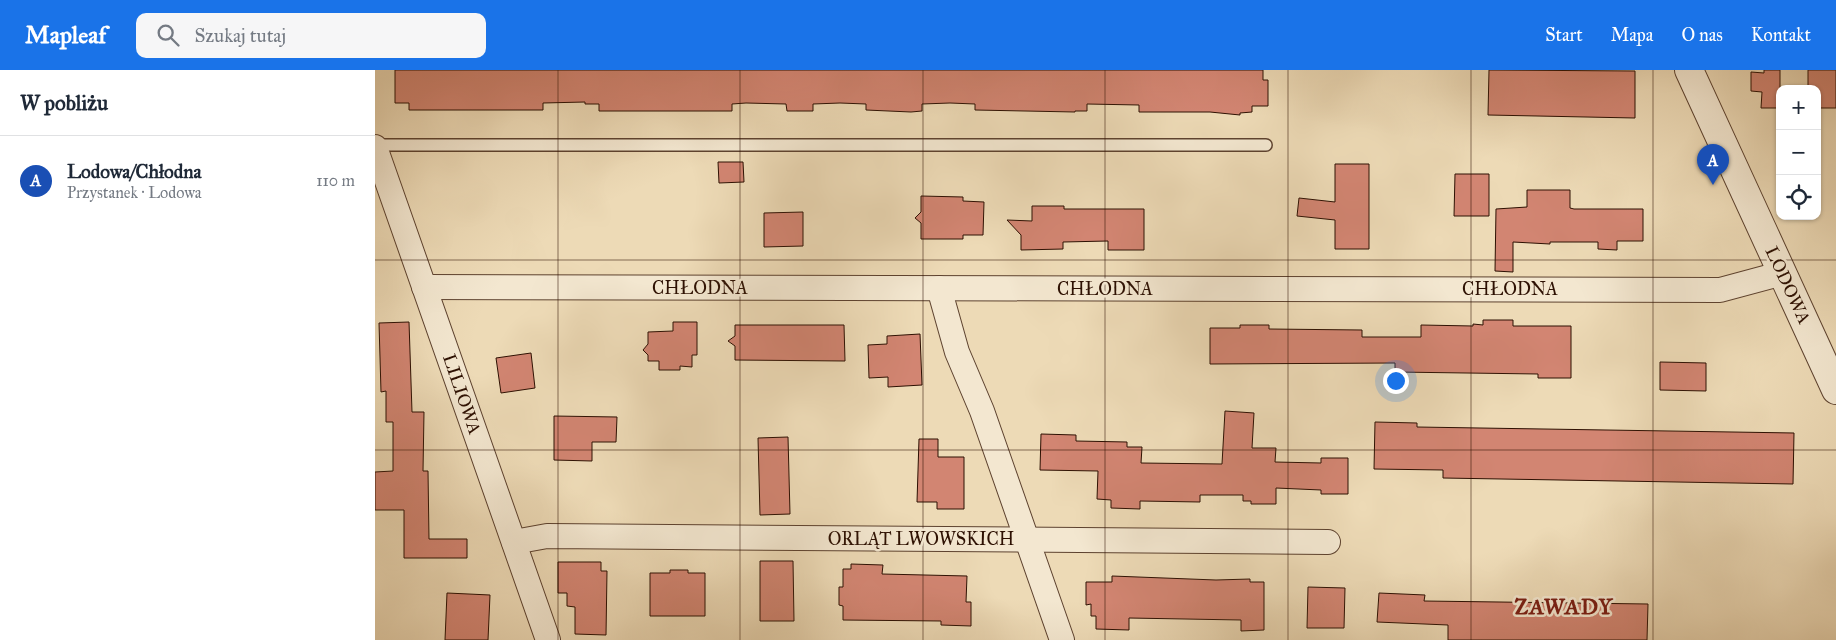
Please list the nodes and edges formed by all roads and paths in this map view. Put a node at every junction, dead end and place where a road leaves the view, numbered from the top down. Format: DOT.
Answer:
graph roads {
  1 [pos="1689,70"];
  2 [pos="1266,145"];
  3 [pos="375,146"];
  4 [pos="1783,274"];
  5 [pos="424,287"];
  6 [pos="939,288"];
  7 [pos="1836,390"];
  8 [pos="1028,540"];
  9 [pos="514,542"];
  10 [pos="1328,542"];
  11 [pos="548,640"];
  12 [pos="1062,640"];
  1 -- 4 [label="street, LODOWA"];
  2 -- 3 [label="lane"];
  3 -- 5 [label="street, LILIOWA"];
  4 -- 6 [label="street, CHŁODNA"];
  4 -- 7 [label="street, LODOWA"];
  5 -- 6 [label="street, CHŁODNA"];
  5 -- 9 [label="street, LILIOWA"];
  6 -- 8 [label="street"];
  8 -- 9 [label="street, ORLĄT LWOWSKICH"];
  8 -- 10 [label="street, ORLĄT LWOWSKICH"];
  8 -- 12 [label="street"];
  9 -- 11 [label="street, LILIOWA"];
}
